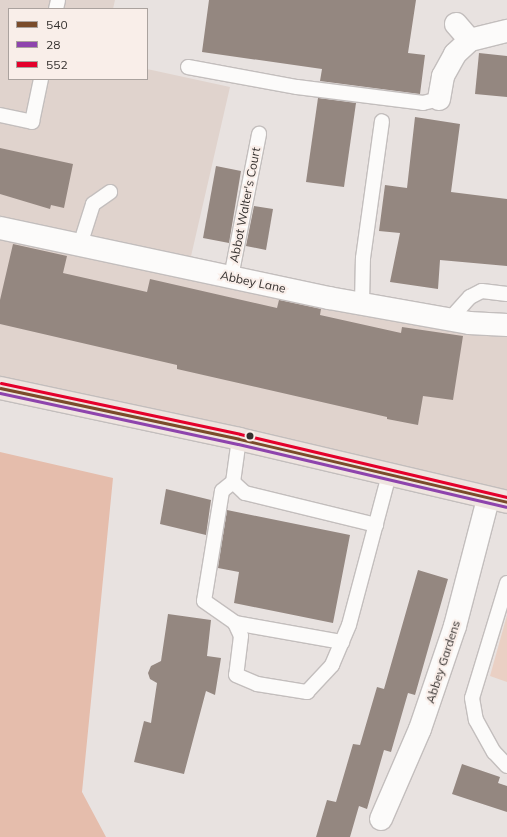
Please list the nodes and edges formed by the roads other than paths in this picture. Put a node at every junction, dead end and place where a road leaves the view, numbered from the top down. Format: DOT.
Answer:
graph roads {
  1 [pos="507,31"];
  2 [pos="188,67"];
  3 [pos="41,80"];
  4 [pos="439,99"];
  5 [pos="0,115"];
  6 [pos="382,121"];
  7 [pos="259,134"];
  8 [pos="110,192"];
  9 [pos="0,228"];
  10 [pos="80,246"];
  11 [pos="232,277"];
  12 [pos="507,294"];
  13 [pos="362,304"];
  14 [pos="450,319"];
  15 [pos="507,325"];
  16 [pos="0,388"];
  17 [pos="239,439"];
  18 [pos="389,475"];
  19 [pos="233,482"];
  20 [pos="498,501"];
  21 [pos="376,525"];
  22 [pos="507,583"];
  23 [pos="236,623"];
  24 [pos="342,642"];
  25 [pos="507,766"];
  26 [pos="381,819"];
  1 -- 4 [label="street"];
  2 -- 4 [label="lane"];
  3 -- 5 [label="lane"];
  6 -- 13 [label="lane"];
  7 -- 11 [label="lane, Abbot Walter's Court"];
  8 -- 10 [label="lane"];
  9 -- 10 [label="street, Abbey Lane"];
  10 -- 11 [label="street, Abbey Lane"];
  11 -- 13 [label="street, Abbey Lane"];
  12 -- 14 [label="lane"];
  13 -- 14 [label="street, Abbey Lane"];
  14 -- 15 [label="street, Abbey Lane"];
  16 -- 17 [label="main road"];
  17 -- 18 [label="main road"];
  17 -- 19 [label="lane"];
  18 -- 20 [label="main road"];
  18 -- 21 [label="lane"];
  19 -- 21 [label="lane"];
  19 -- 23 [label="lane"];
  20 -- 26 [label="street, Abbey Gardens"];
  21 -- 24 [label="lane"];
  22 -- 25 [label="lane"];
  23 -- 24 [label="lane"];
  23 -- 24 [label="lane"];
}
